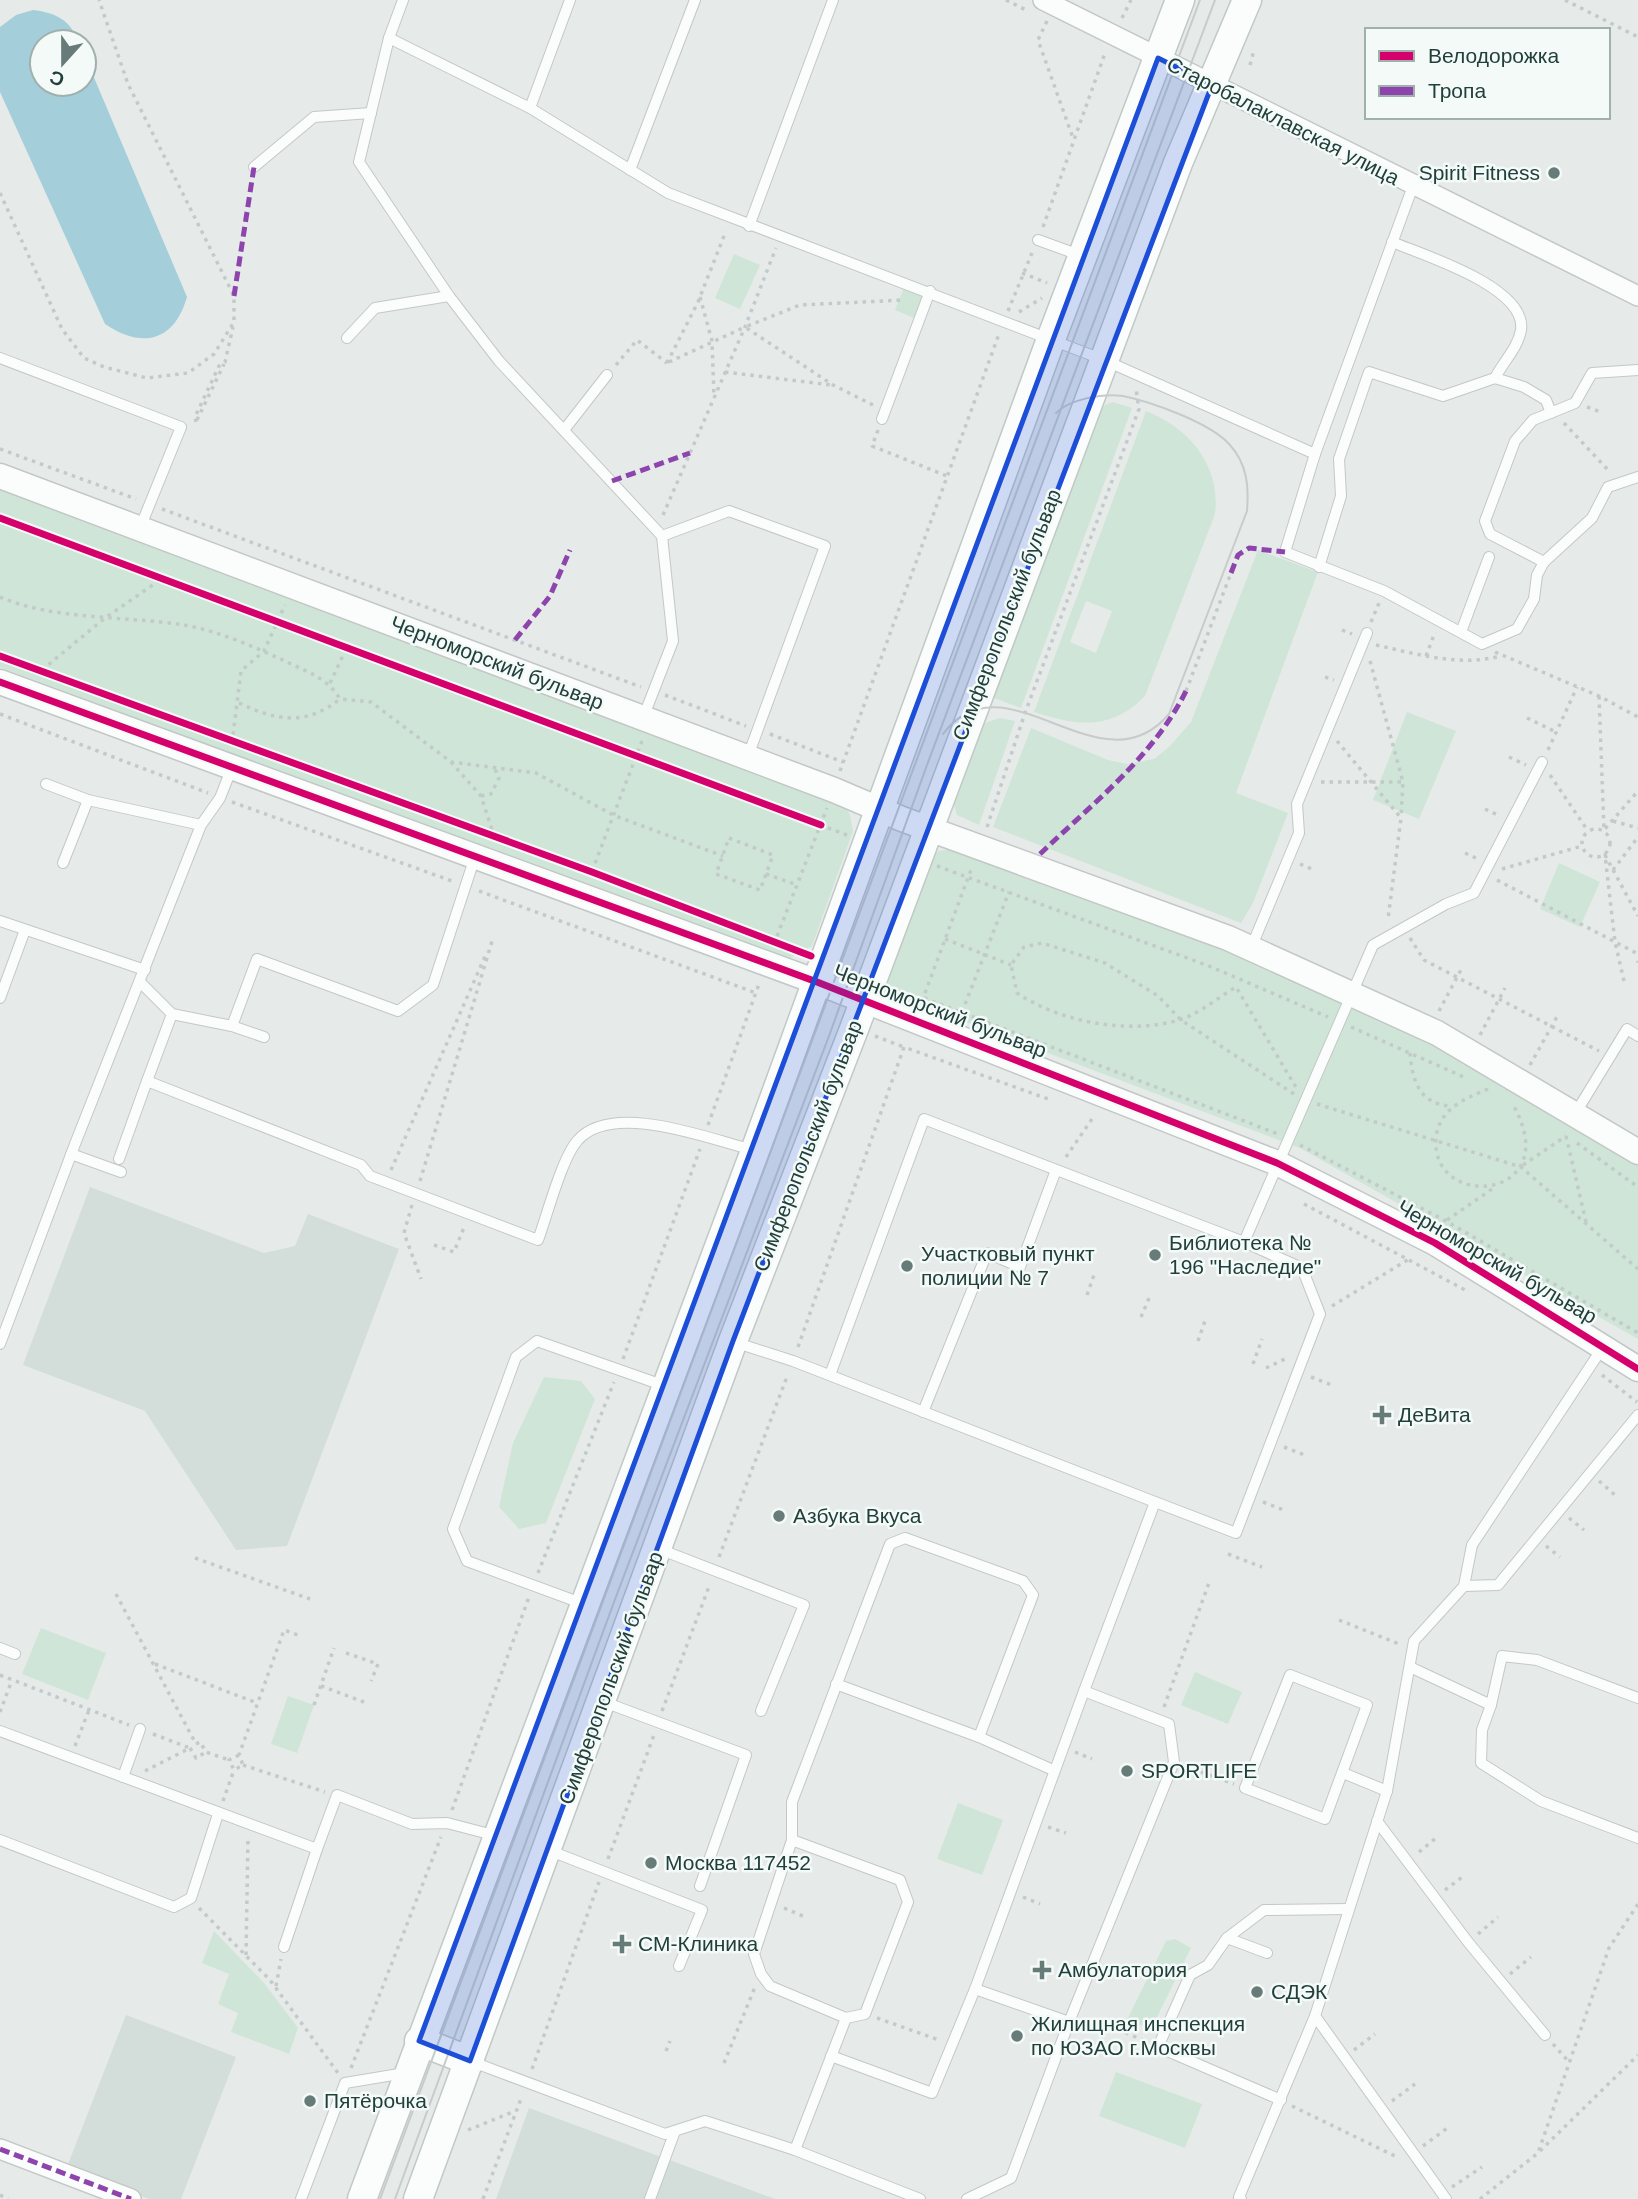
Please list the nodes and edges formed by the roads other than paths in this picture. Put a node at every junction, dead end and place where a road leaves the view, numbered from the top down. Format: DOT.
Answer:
graph roads {
  1 [pos="403,0"];
  2 [pos="570,0"];
  3 [pos="695,0"];
  4 [pos="834,0"];
  5 [pos="1043,0"];
  6 [pos="1180,0"];
  7 [pos="1247,0"];
  8 [pos="389,37"];
  9 [pos="1158,58"];
  10 [pos="1212,85"];
  11 [pos="530,108"];
  12 [pos="371,113"];
  13 [pos="254,167"];
  14 [pos="630,170"];
  15 [pos="1412,186"];
  16 [pos="749,226"];
  17 [pos="1038,240"];
  18 [pos="1392,242"];
  19 [pos="1083,256"];
  20 [pos="929,295"];
  21 [pos="449,296"];
  22 [pos="1638,296"];
  23 [pos="348,338"];
  24 [pos="1051,339"];
  25 [pos="0,358"];
  26 [pos="1104,360"];
  27 [pos="1638,370"];
  28 [pos="607,375"];
  29 [pos="1495,378"];
  30 [pos="1553,412"];
  31 [pos="884,415"];
  32 [pos="564,430"];
  33 [pos="1315,454"];
  34 [pos="0,476"];
  35 [pos="1638,477"];
  36 [pos="139,528"];
  37 [pos="659,532"];
  38 [pos="1489,557"];
  39 [pos="1544,562"];
  40 [pos="1319,567"];
  41 [pos="1461,632"];
  42 [pos="1365,637"];
  43 [pos="0,682"];
  44 [pos="643,727"];
  45 [pos="747,758"];
  46 [pos="1542,762"];
  47 [pos="227,768"];
  48 [pos="46,784"];
  49 [pos="88,800"];
  50 [pos="878,809"];
  51 [pos="201,825"];
  52 [pos="928,828"];
  53 [pos="475,856"];
  54 [pos="63,863"];
  55 [pos="0,921"];
  56 [pos="25,930"];
  57 [pos="1251,948"];
  58 [pos="145,970"];
  59 [pos="140,982"];
  60 [pos="817,982"];
  61 [pos="1350,993"];
  62 [pos="0,998"];
  63 [pos="864,1000"];
  64 [pos="172,1014"];
  65 [pos="232,1026"];
  66 [pos="1638,1036"];
  67 [pos="264,1037"];
  68 [pos="147,1081"];
  69 [pos="1565,1126"];
  70 [pos="755,1150"];
  71 [pos="1638,1152"];
  72 [pos="71,1154"];
  73 [pos="119,1159"];
  74 [pos="1277,1163"];
  75 [pos="1056,1170"];
  76 [pos="121,1172"];
  77 [pos="1244,1242"];
  78 [pos="733,1341"];
  79 [pos="0,1344"];
  80 [pos="1597,1356"];
  81 [pos="1638,1369"];
  82 [pos="830,1376"];
  83 [pos="667,1387"];
  84 [pos="922,1412"];
  85 [pos="1638,1415"];
  86 [pos="1155,1502"];
  87 [pos="659,1549"];
  88 [pos="1464,1586"];
  89 [pos="585,1605"];
  90 [pos="0,1648"];
  91 [pos="15,1654"];
  92 [pos="1410,1667"];
  93 [pos="836,1684"];
  94 [pos="1084,1691"];
  95 [pos="1638,1698"];
  96 [pos="602,1701"];
  97 [pos="1491,1706"];
  98 [pos="761,1711"];
  99 [pos="140,1729"];
  100 [pos="0,1731"];
  101 [pos="979,1737"];
  102 [pos="1052,1770"];
  103 [pos="1343,1773"];
  104 [pos="125,1778"];
  105 [pos="1387,1791"];
  106 [pos="218,1814"];
  107 [pos="1377,1821"];
  108 [pos="497,1837"];
  109 [pos="1638,1838"];
  110 [pos="0,1840"];
  111 [pos="792,1840"];
  112 [pos="317,1849"];
  113 [pos="548,1850"];
  114 [pos="700,1886"];
  115 [pos="1348,1909"];
  116 [pos="1227,1938"];
  117 [pos="284,1947"];
  118 [pos="1267,1953"];
  119 [pos="679,1966"];
  120 [pos="975,1989"];
  121 [pos="1315,2016"];
  122 [pos="846,2018"];
  123 [pos="1069,2022"];
  124 [pos="1545,2035"];
  125 [pos="419,2041"];
  126 [pos="831,2056"];
  127 [pos="470,2061"];
  128 [pos="408,2073"];
  129 [pos="1281,2101"];
  130 [pos="675,2131"];
  131 [pos="0,2149"];
  132 [pos="795,2150"];
  133 [pos="1444,2197"];
  134 [pos="131,2199"];
  135 [pos="301,2199"];
  136 [pos="362,2199"];
  137 [pos="418,2199"];
  138 [pos="650,2199"];
  139 [pos="920,2199"];
  140 [pos="967,2199"];
  141 [pos="1241,2199"];
  1 -- 8 [label="lane"];
  2 -- 11 [label="lane"];
  3 -- 14 [label="lane"];
  4 -- 16 [label="lane"];
  5 -- 9 [label="street, Старобалаклавская улица"];
  6 -- 9 [label="main road"];
  7 -- 10 [label="main road, Симферопольский бульвар"];
  8 -- 11 [label="lane"];
  8 -- 12 [label="lane"];
  9 -- 10 [label="street, Старобалаклавская улица"];
  9 -- 19 [label="main road"];
  10 -- 15 [label="street, Старобалаклавская улица"];
  10 -- 26 [label="main road, Симферопольский бульвар"];
  11 -- 14 [label="lane"];
  12 -- 13 [label="lane"];
  12 -- 21 [label="lane"];
  14 -- 16 [label="lane"];
  15 -- 18 [label="lane"];
  15 -- 22 [label="street, Старобалаклавская улица"];
  16 -- 20 [label="lane"];
  17 -- 19 [label="lane"];
  18 -- 29 [label="lane"];
  18 -- 33 [label="lane"];
  19 -- 24 [label="main road"];
  20 -- 24 [label="lane"];
  20 -- 31 [label="lane"];
  21 -- 23 [label="lane"];
  21 -- 32 [label="lane"];
  24 -- 26 [label="lane"];
  24 -- 50 [label="main road"];
  25 -- 36 [label="lane"];
  26 -- 33 [label="lane"];
  26 -- 52 [label="main road, Симферопольский бульвар"];
  27 -- 30 [label="lane"];
  28 -- 32 [label="lane"];
  29 -- 30 [label="lane"];
  29 -- 40 [label="lane"];
  30 -- 39 [label="lane"];
  32 -- 37 [label="lane"];
  33 -- 40 [label="lane"];
  34 -- 36 [label="street, Черноморский бульвар"];
  35 -- 39 [label="lane"];
  36 -- 44 [label="street, Черноморский бульвар"];
  37 -- 44 [label="lane"];
  37 -- 45 [label="lane"];
  38 -- 41 [label="lane"];
  39 -- 41 [label="lane"];
  40 -- 41 [label="lane"];
  42 -- 57 [label="lane"];
  43 -- 47 [label="street, Черноморский бульвар"];
  44 -- 45 [label="street, Черноморский бульвар"];
  45 -- 50 [label="street, Черноморский бульвар"];
  46 -- 61 [label="lane"];
  47 -- 51 [label="lane"];
  47 -- 53 [label="street, Черноморский бульвар"];
  48 -- 49 [label="lane"];
  49 -- 51 [label="lane"];
  49 -- 54 [label="lane"];
  50 -- 52 [label="street, Черноморский бульвар"];
  50 -- 60 [label="main road"];
  51 -- 58 [label="lane"];
  52 -- 57 [label="street, Черноморский бульвар"];
  52 -- 63 [label="main road, Симферопольский бульвар"];
  53 -- 60 [label="street, Черноморский бульвар"];
  53 -- 65 [label="lane"];
  55 -- 56 [label="lane"];
  56 -- 58 [label="lane"];
  56 -- 62 [label="lane"];
  57 -- 61 [label="street, Черноморский бульвар"];
  58 -- 59 [label="lane"];
  59 -- 64 [label="lane"];
  59 -- 72 [label="lane"];
  60 -- 63 [label="street, Черноморский бульвар"];
  60 -- 70 [label="main road"];
  61 -- 69 [label="street, Черноморский бульвар"];
  61 -- 74 [label="lane"];
  63 -- 74 [label="street, Черноморский бульвар"];
  63 -- 78 [label="main road, Симферопольский бульвар"];
  64 -- 65 [label="lane"];
  64 -- 68 [label="lane"];
  65 -- 67 [label="lane"];
  66 -- 69 [label="lane"];
  68 -- 70 [label="lane"];
  68 -- 73 [label="lane"];
  69 -- 71 [label="street, Черноморский бульвар"];
  70 -- 83 [label="main road"];
  72 -- 76 [label="lane"];
  72 -- 79 [label="lane"];
  74 -- 77 [label="lane"];
  74 -- 80 [label="street, Черноморский бульвар"];
  75 -- 77 [label="lane"];
  75 -- 82 [label="lane"];
  75 -- 84 [label="lane"];
  77 -- 86 [label="lane"];
  78 -- 82 [label="lane"];
  78 -- 87 [label="main road, Симферопольский бульвар"];
  80 -- 81 [label="street, Черноморский бульвар"];
  80 -- 88 [label="lane"];
  82 -- 84 [label="lane"];
  83 -- 89 [label="main road"];
  83 -- 89 [label="lane"];
  84 -- 86 [label="lane"];
  85 -- 88 [label="lane"];
  86 -- 94 [label="lane"];
  87 -- 96 [label="main road, Симферопольский бульвар"];
  87 -- 98 [label="lane"];
  88 -- 92 [label="lane"];
  89 -- 108 [label="main road"];
  90 -- 91 [label="lane"];
  92 -- 97 [label="lane"];
  92 -- 105 [label="lane"];
  93 -- 101 [label="lane"];
  93 -- 101 [label="lane"];
  93 -- 111 [label="lane"];
  94 -- 102 [label="lane"];
  94 -- 123 [label="lane"];
  95 -- 97 [label="lane"];
  96 -- 113 [label="main road, Симферопольский бульвар"];
  96 -- 114 [label="lane"];
  97 -- 109 [label="lane"];
  99 -- 104 [label="lane"];
  100 -- 104 [label="lane"];
  101 -- 102 [label="lane"];
  102 -- 120 [label="lane"];
  103 -- 103 [label="lane"];
  103 -- 105 [label="lane"];
  104 -- 106 [label="lane"];
  105 -- 107 [label="lane"];
  106 -- 110 [label="lane"];
  106 -- 112 [label="lane"];
  107 -- 115 [label="lane"];
  107 -- 124 [label="lane"];
  108 -- 112 [label="lane"];
  108 -- 125 [label="main road"];
  111 -- 122 [label="lane"];
  111 -- 122 [label="lane"];
  112 -- 117 [label="lane"];
  113 -- 119 [label="lane"];
  113 -- 127 [label="main road, Симферопольский бульвар"];
  115 -- 116 [label="lane"];
  115 -- 121 [label="lane"];
  116 -- 118 [label="lane"];
  116 -- 129 [label="lane"];
  120 -- 123 [label="lane"];
  120 -- 126 [label="lane"];
  121 -- 129 [label="lane"];
  121 -- 133 [label="lane"];
  122 -- 126 [label="lane"];
  123 -- 140 [label="lane"];
  125 -- 127 [label="main road"];
  125 -- 128 [label="main road"];
  126 -- 132 [label="lane"];
  127 -- 130 [label="lane"];
  127 -- 137 [label="main road, Симферопольский бульвар"];
  128 -- 135 [label="lane"];
  128 -- 136 [label="main road"];
  129 -- 141 [label="lane"];
  130 -- 132 [label="lane"];
  130 -- 138 [label="lane"];
  131 -- 134 [label="street"];
  132 -- 139 [label="lane"];
}
